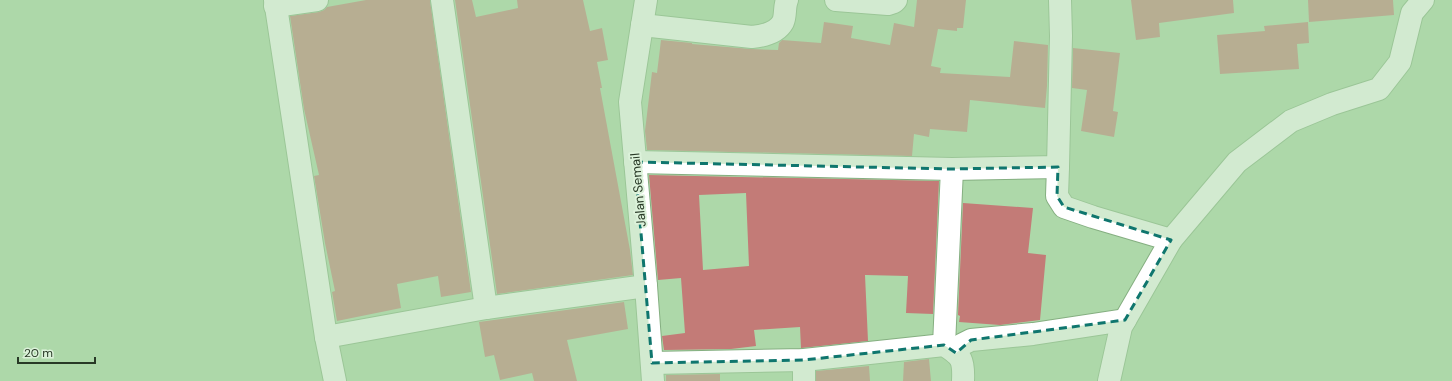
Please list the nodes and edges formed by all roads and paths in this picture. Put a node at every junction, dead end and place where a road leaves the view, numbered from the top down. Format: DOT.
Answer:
graph roads {
  1 [pos="317,0"];
  2 [pos="442,0"];
  3 [pos="646,0"];
  4 [pos="788,0"];
  5 [pos="836,0"];
  6 [pos="896,0"];
  7 [pos="1060,0"];
  8 [pos="1423,0"];
  9 [pos="275,3"];
  10 [pos="642,25"];
  11 [pos="635,162"];
  12 [pos="1058,167"];
  13 [pos="952,169"];
  14 [pos="1171,240"];
  15 [pos="646,286"];
  16 [pos="486,308"];
  17 [pos="1125,320"];
  18 [pos="326,337"];
  19 [pos="950,349"];
  20 [pos="804,360"];
  21 [pos="652,372"];
  22 [pos="336,381"];
  23 [pos="804,381"];
  24 [pos="963,381"];
  25 [pos="1109,381"];
  1 -- 9 [label="street"];
  2 -- 16 [label="street"];
  3 -- 10 [label="street, Jalan Semail"];
  4 -- 10 [label="street"];
  5 -- 6 [label="street"];
  7 -- 12 [label="street"];
  8 -- 14 [label="street"];
  9 -- 18 [label="street"];
  10 -- 11 [label="street, Jalan Semail"];
  11 -- 13 [label="street"];
  11 -- 15 [label="street, Jalan Semail"];
  12 -- 13 [label="street"];
  12 -- 14 [label="street"];
  13 -- 19 [label="street"];
  14 -- 17 [label="street"];
  15 -- 16 [label="street"];
  15 -- 21 [label="street, Jalan Semail"];
  16 -- 18 [label="street"];
  17 -- 19 [label="street"];
  17 -- 25 [label="street"];
  18 -- 22 [label="street"];
  19 -- 20 [label="street"];
  19 -- 24 [label="street"];
  20 -- 21 [label="street"];
  20 -- 23 [label="street"];
}
